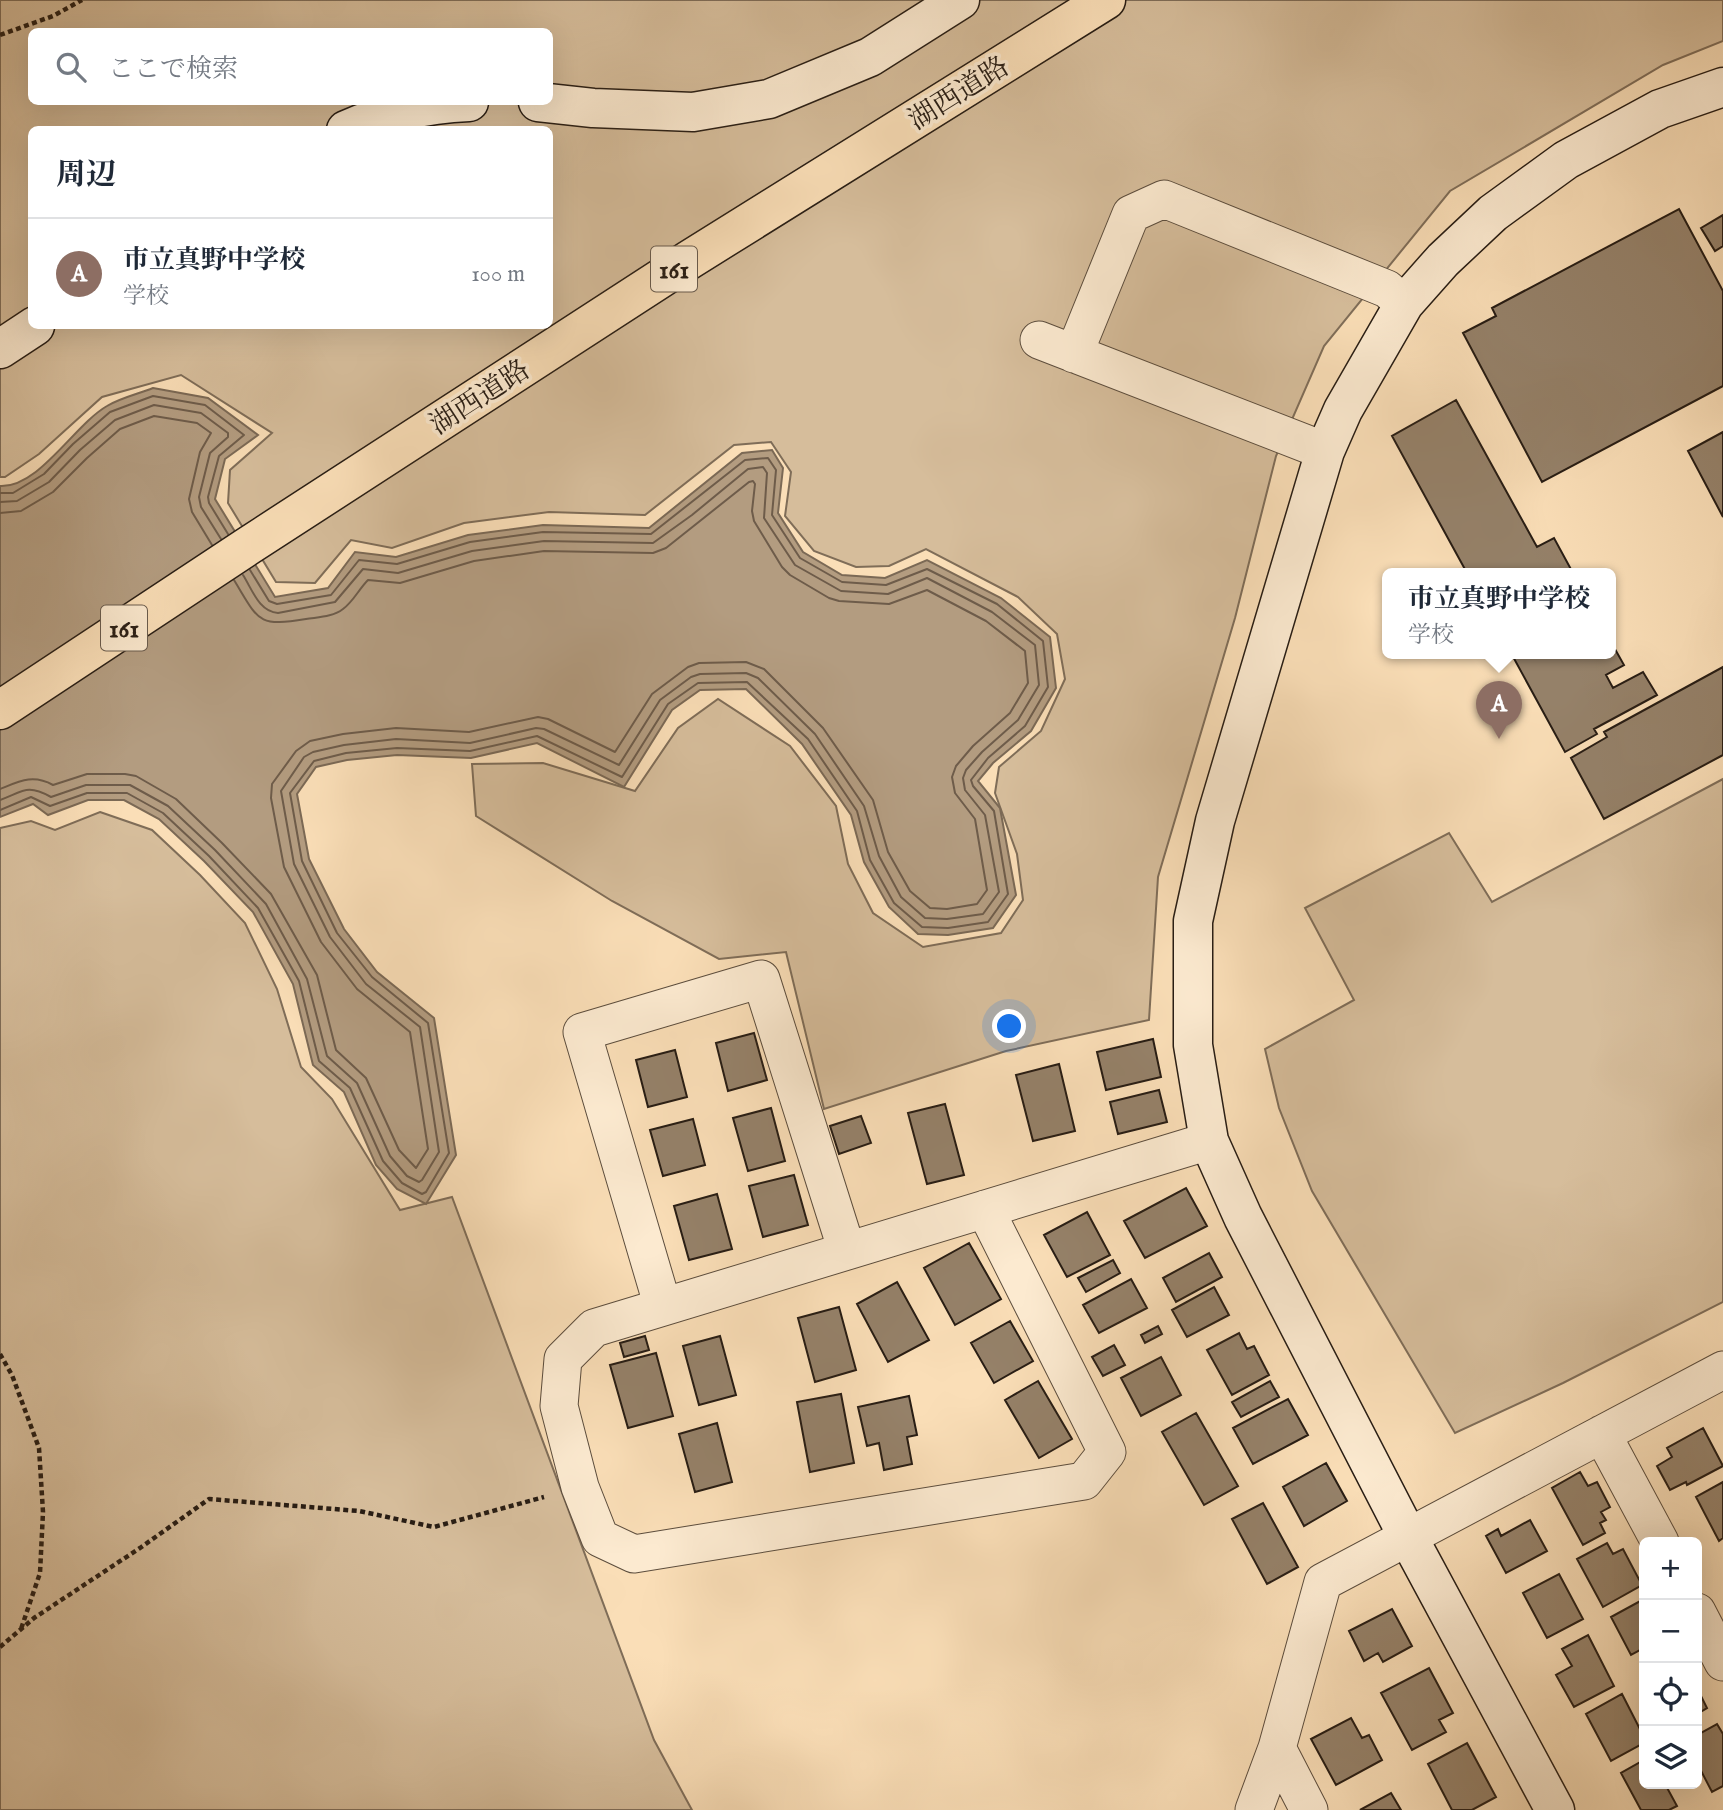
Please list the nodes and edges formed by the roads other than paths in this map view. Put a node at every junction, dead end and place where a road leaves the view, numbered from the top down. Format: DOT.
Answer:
graph roads {
  1 [pos="960,0"];
  2 [pos="1106,0"];
  3 [pos="1723,87"];
  4 [pos="553,104"];
  5 [pos="430,105"];
  6 [pos="354,126"];
  7 [pos="1404,304"];
  8 [pos="30,329"];
  9 [pos="1038,340"];
  10 [pos="0,349"];
  11 [pos="1074,354"];
  12 [pos="1325,450"];
  13 [pos="0,710"];
  14 [pos="1209,1141"];
  15 [pos="985,1209"];
  16 [pos="847,1251"];
  17 [pos="663,1307"];
  18 [pos="1723,1370"];
  19 [pos="1602,1434"];
  20 [pos="1408,1537"];
  21 [pos="1657,1537"];
  22 [pos="1702,1622"];
  23 [pos="1723,1662"];
  24 [pos="1277,1748"];
  25 [pos="1254,1810"];
  26 [pos="1309,1810"];
  27 [pos="1555,1810"];
  1 -- 4 [label="street"];
  2 -- 13 [label="highway, 湖西道路 / 161"];
  3 -- 7 [label="street"];
  5 -- 6 [label="street"];
  7 -- 11 [label="street"];
  7 -- 12 [label="street"];
  8 -- 10 [label="street"];
  9 -- 11 [label="street"];
  11 -- 12 [label="street"];
  12 -- 14 [label="street"];
  14 -- 15 [label="street"];
  14 -- 20 [label="street"];
  15 -- 16 [label="street"];
  15 -- 17 [label="street"];
  16 -- 17 [label="street"];
  16 -- 17 [label="street"];
  18 -- 19 [label="street"];
  19 -- 20 [label="street"];
  19 -- 21 [label="street"];
  20 -- 24 [label="street"];
  20 -- 27 [label="street"];
  22 -- 23 [label="street"];
  24 -- 25 [label="street"];
  24 -- 26 [label="street"];
}
